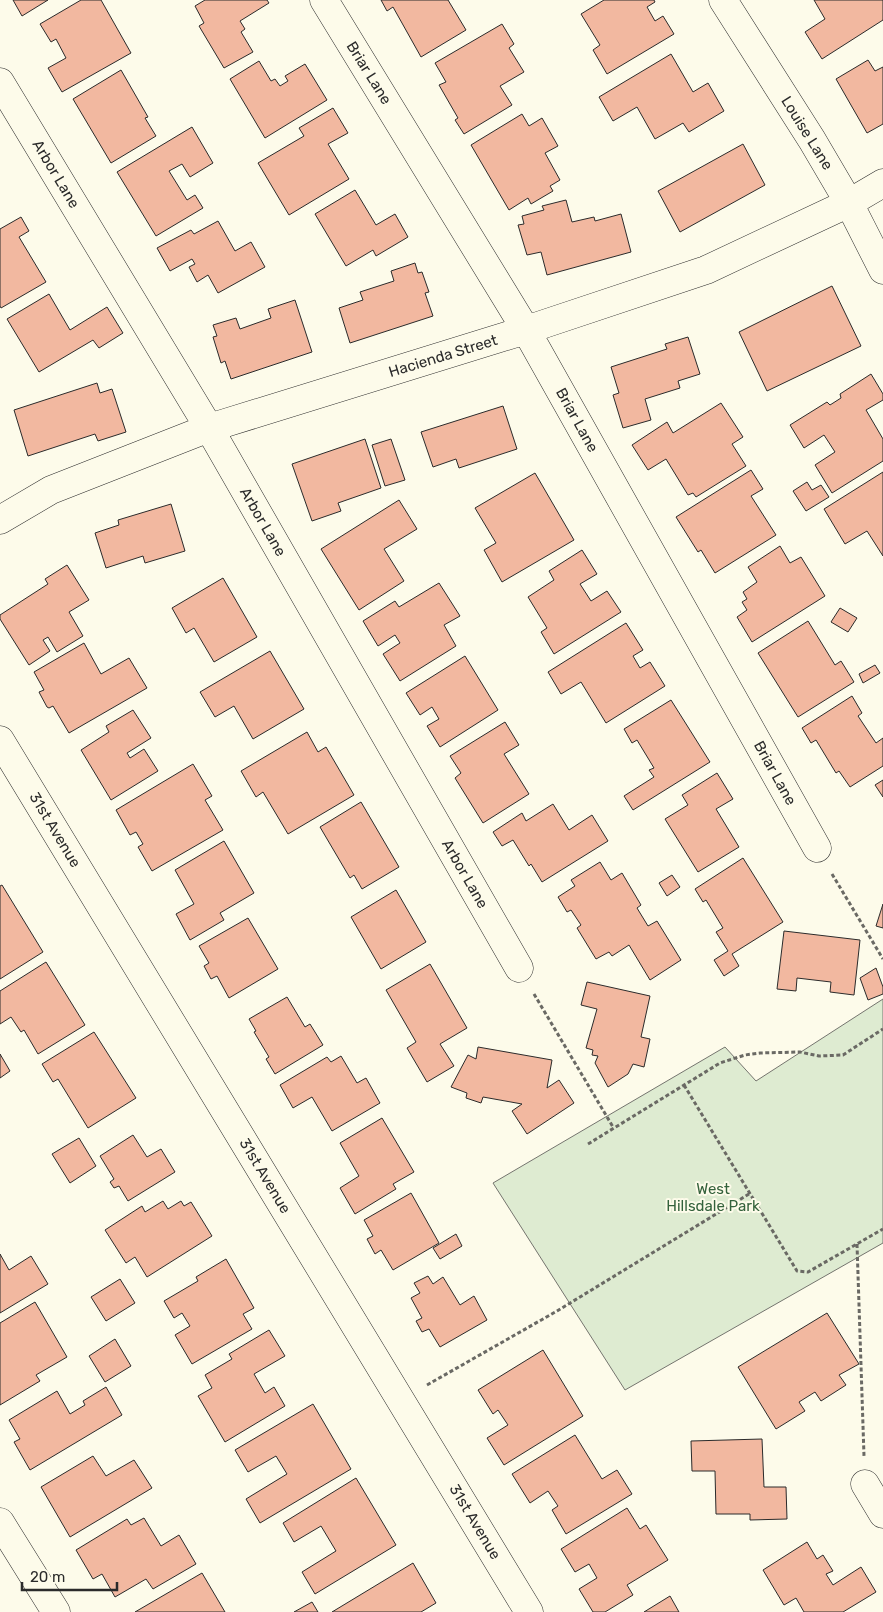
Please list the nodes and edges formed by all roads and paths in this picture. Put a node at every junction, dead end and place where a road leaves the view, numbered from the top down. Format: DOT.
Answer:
graph roads {
  1 [pos="324,0"];
  2 [pos="723,0"];
  3 [pos="0,82"];
  4 [pos="883,183"];
  5 [pos="849,203"];
  6 [pos="883,270"];
  7 [pos="526,330"];
  8 [pos="209,428"];
  9 [pos="0,520"];
  10 [pos="0,740"];
  11 [pos="817,848"];
  12 [pos="883,960"];
  13 [pos="519,968"];
  14 [pos="883,1029"];
  15 [pos="684,1085"];
  16 [pos="613,1127"];
  17 [pos="588,1144"];
  18 [pos="749,1194"];
  19 [pos="883,1229"];
  20 [pos="857,1244"];
  21 [pos="401,1400"];
  22 [pos="865,1484"];
  23 [pos="883,1514"];
  24 [pos="0,1522"];
  25 [pos="56,1612"];
  26 [pos="529,1612"];
  1 -- 7 [label="street, Briar Lane"];
  2 -- 5 [label="street, Louise Lane"];
  3 -- 8 [label="street, Arbor Lane"];
  4 -- 5 [label="street, Hacienda Street"];
  5 -- 6 [label="street, Louise Lane"];
  5 -- 7 [label="street, Hacienda Street"];
  7 -- 8 [label="street, Hacienda Street"];
  7 -- 11 [label="street, Briar Lane"];
  8 -- 9 [label="street, Hacienda Street"];
  8 -- 13 [label="street, Arbor Lane"];
  10 -- 21 [label="street, 31st Avenue"];
  11 -- 12 [label="path"];
  13 -- 16 [label="path"];
  14 -- 15 [label="path"];
  15 -- 16 [label="path"];
  15 -- 18 [label="path"];
  16 -- 17 [label="path"];
  18 -- 20 [label="path"];
  18 -- 21 [label="path"];
  19 -- 20 [label="path"];
  20 -- 22 [label="path"];
  21 -- 26 [label="street, 31st Avenue"];
  22 -- 23 [label="street"];
  24 -- 25 [label="street"];
}
